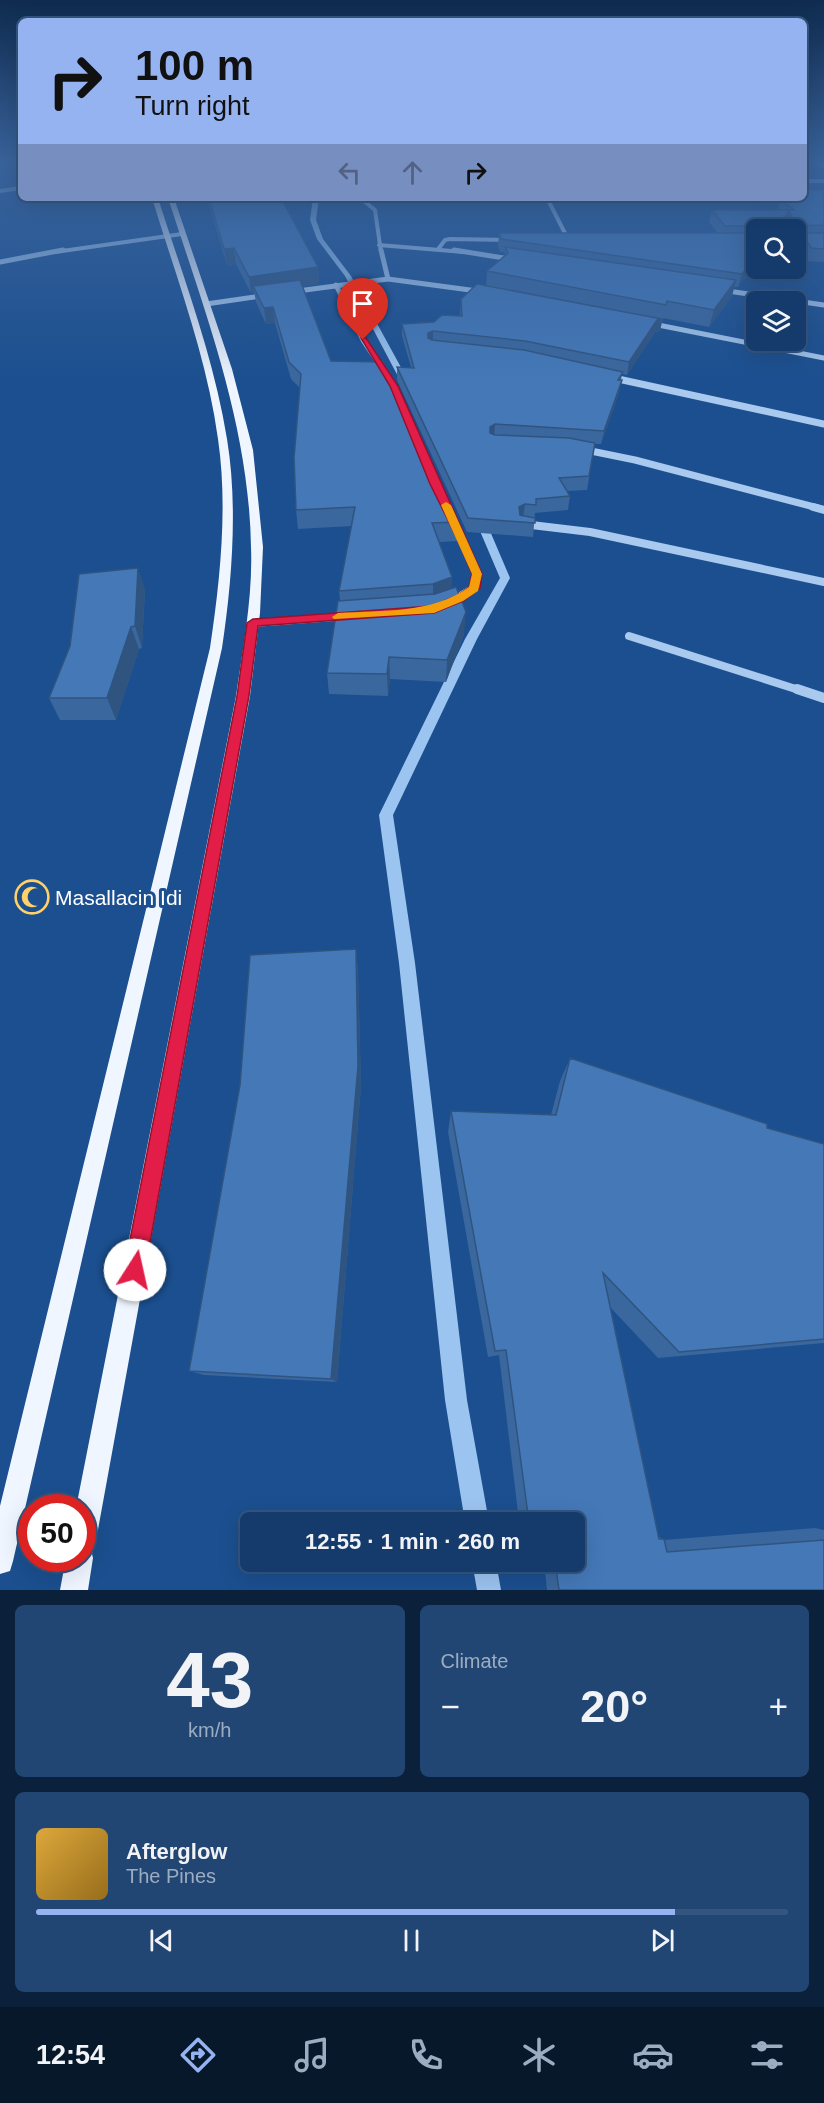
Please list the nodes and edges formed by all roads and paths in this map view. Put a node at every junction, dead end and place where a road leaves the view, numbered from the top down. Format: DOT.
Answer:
graph roads {
  1 [pos="166,236"];
  2 [pos="174,236"];
  3 [pos="175,236"];
  4 [pos="379,236"];
  5 [pos="567,236"];
  6 [pos="514,240"];
  7 [pos="559,242"];
  8 [pos="806,242"];
  9 [pos="824,242"];
  10 [pos="570,243"];
  11 [pos="582,243"];
  12 [pos="379,245"];
  13 [pos="439,248"];
  14 [pos="520,260"];
  15 [pos="0,262"];
  16 [pos="388,279"];
  17 [pos="336,285"];
  18 [pos="719,290"];
  19 [pos="492,293"];
  20 [pos="206,304"];
  21 [pos="824,305"];
  22 [pos="641,322"];
  23 [pos="824,358"];
  24 [pos="604,376"];
  25 [pos="394,386"];
  26 [pos="824,424"];
  27 [pos="568,447"];
  28 [pos="824,510"];
  29 [pos="449,512"];
  30 [pos="524,524"];
  31 [pos="824,582"];
  32 [pos="442,606"];
  33 [pos="355,615"];
  34 [pos="253,623"];
  35 [pos="629,636"];
  36 [pos="824,698"];
  37 [pos="92,1494"];
  38 [pos="0,1561"];
  39 [pos="77,1572"];
  40 [pos="74,1590"];
  1 -- 15 [label="street"];
  2 -- 38 [label="main road"];
  3 -- 20 [label="main road"];
  4 -- 12 [label="street"];
  5 -- 10 [label="street"];
  6 -- 13 [label="street"];
  7 -- 10 [label="street"];
  8 -- 9 [label="street"];
  10 -- 11 [label="street"];
  12 -- 13 [label="street"];
  12 -- 16 [label="street"];
  13 -- 14 [label="street"];
  16 -- 17 [label="street"];
  16 -- 19 [label="street"];
  17 -- 20 [label="street"];
  17 -- 25 [label="street"];
  18 -- 21 [label="street"];
  20 -- 34 [label="main road"];
  22 -- 23 [label="street"];
  24 -- 26 [label="street"];
  27 -- 28 [label="street"];
  29 -- 32 [label="street"];
  30 -- 31 [label="street"];
  33 -- 34 [label="street"];
  34 -- 37 [label="main road"];
  35 -- 36 [label="street"];
  39 -- 40 [label="main road"];
}
